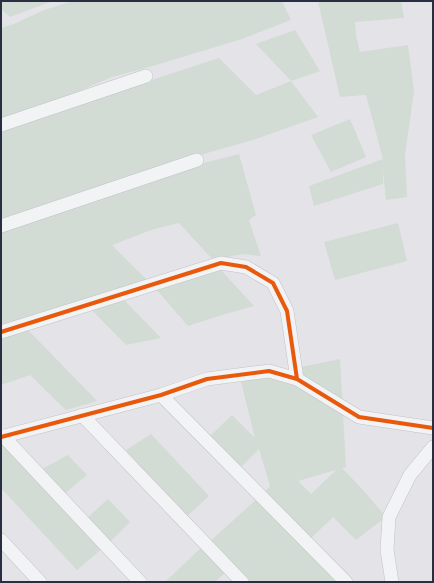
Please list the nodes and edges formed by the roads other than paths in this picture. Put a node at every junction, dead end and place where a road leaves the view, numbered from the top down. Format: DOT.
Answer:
graph roads {
  1 [pos="146,76"];
  2 [pos="1,125"];
  3 [pos="197,160"];
  4 [pos="1,226"];
  5 [pos="1,332"];
  6 [pos="297,378"];
  7 [pos="161,395"];
  8 [pos="82,415"];
  9 [pos="433,428"];
  10 [pos="2,437"];
  11 [pos="433,447"];
  12 [pos="1,540"];
  13 [pos="40,582"];
  14 [pos="140,582"];
  15 [pos="242,582"];
  16 [pos="346,582"];
  17 [pos="392,582"];
  1 -- 2 [label="street"];
  3 -- 4 [label="street"];
  5 -- 6 [label="street"];
  6 -- 7 [label="street"];
  6 -- 9 [label="street"];
  7 -- 8 [label="street"];
  7 -- 16 [label="street"];
  8 -- 10 [label="street"];
  8 -- 15 [label="street"];
  10 -- 14 [label="street"];
  11 -- 17 [label="street"];
  12 -- 13 [label="street"];
}
